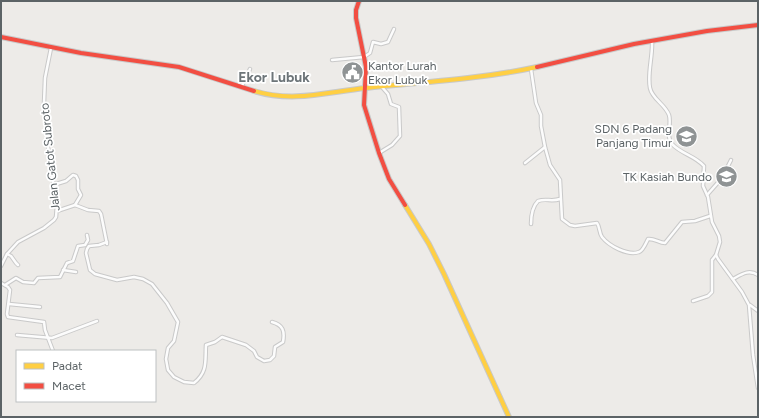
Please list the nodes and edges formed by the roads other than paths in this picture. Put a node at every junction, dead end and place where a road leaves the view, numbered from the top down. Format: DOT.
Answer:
graph roads {
  1 [pos="359,1"];
  2 [pos="758,25"];
  3 [pos="394,29"];
  4 [pos="1,37"];
  5 [pos="652,41"];
  6 [pos="51,47"];
  7 [pos="364,57"];
  8 [pos="332,60"];
  9 [pos="531,68"];
  10 [pos="250,69"];
  11 [pos="381,86"];
  12 [pos="242,87"];
  13 [pos="364,88"];
  14 [pos="545,147"];
  15 [pos="379,153"];
  16 [pos="731,160"];
  17 [pos="524,163"];
  18 [pos="53,185"];
  19 [pos="707,195"];
  20 [pos="560,199"];
  21 [pos="75,205"];
  22 [pos="57,211"];
  23 [pos="710,216"];
  24 [pos="531,224"];
  25 [pos="87,235"];
  26 [pos="7,254"];
  27 [pos="716,255"];
  28 [pos="18,265"];
  29 [pos="1,266"];
  30 [pos="63,270"];
  31 [pos="76,272"];
  32 [pos="758,275"];
  33 [pos="733,279"];
  34 [pos="1,283"];
  35 [pos="5,285"];
  36 [pos="693,301"];
  37 [pos="9,304"];
  38 [pos="749,305"];
  39 [pos="40,307"];
  40 [pos="758,311"];
  41 [pos="97,321"];
  42 [pos="272,322"];
  43 [pos="17,335"];
  44 [pos="49,338"];
  45 [pos="53,350"];
  46 [pos="758,388"];
  47 [pos="509,417"];
  1 -- 7 [label="main road"];
  2 -- 5 [label="main road"];
  3 -- 7 [label="street"];
  4 -- 6 [label="main road"];
  5 -- 9 [label="main road"];
  5 -- 19 [label="street"];
  6 -- 12 [label="main road"];
  6 -- 18 [label="street, Jalan Gatot Subroto"];
  7 -- 8 [label="street"];
  7 -- 13 [label="main road"];
  9 -- 11 [label="main road"];
  9 -- 14 [label="street"];
  10 -- 12 [label="street"];
  11 -- 13 [label="main road"];
  11 -- 15 [label="street"];
  12 -- 13 [label="main road"];
  13 -- 15 [label="main road"];
  14 -- 17 [label="street"];
  14 -- 20 [label="street"];
  15 -- 47 [label="main road"];
  16 -- 19 [label="street"];
  18 -- 21 [label="street"];
  18 -- 22 [label="street, Jalan Gatot Subroto"];
  19 -- 23 [label="street"];
  20 -- 23 [label="street"];
  20 -- 24 [label="street"];
  21 -- 22 [label="street"];
  21 -- 42 [label="street"];
  22 -- 26 [label="street, Jalan Gatot Subroto"];
  23 -- 27 [label="street"];
  25 -- 30 [label="street"];
  26 -- 28 [label="street"];
  26 -- 29 [label="street, Jalan Gatot Subroto"];
  27 -- 33 [label="street"];
  27 -- 36 [label="street"];
  30 -- 31 [label="street"];
  30 -- 35 [label="street"];
  32 -- 33 [label="street"];
  33 -- 38 [label="street"];
  34 -- 35 [label="street"];
  35 -- 37 [label="street"];
  37 -- 39 [label="street"];
  37 -- 44 [label="street"];
  38 -- 40 [label="street"];
  38 -- 46 [label="street"];
  41 -- 44 [label="street"];
  43 -- 44 [label="street"];
  44 -- 45 [label="street"];
}
